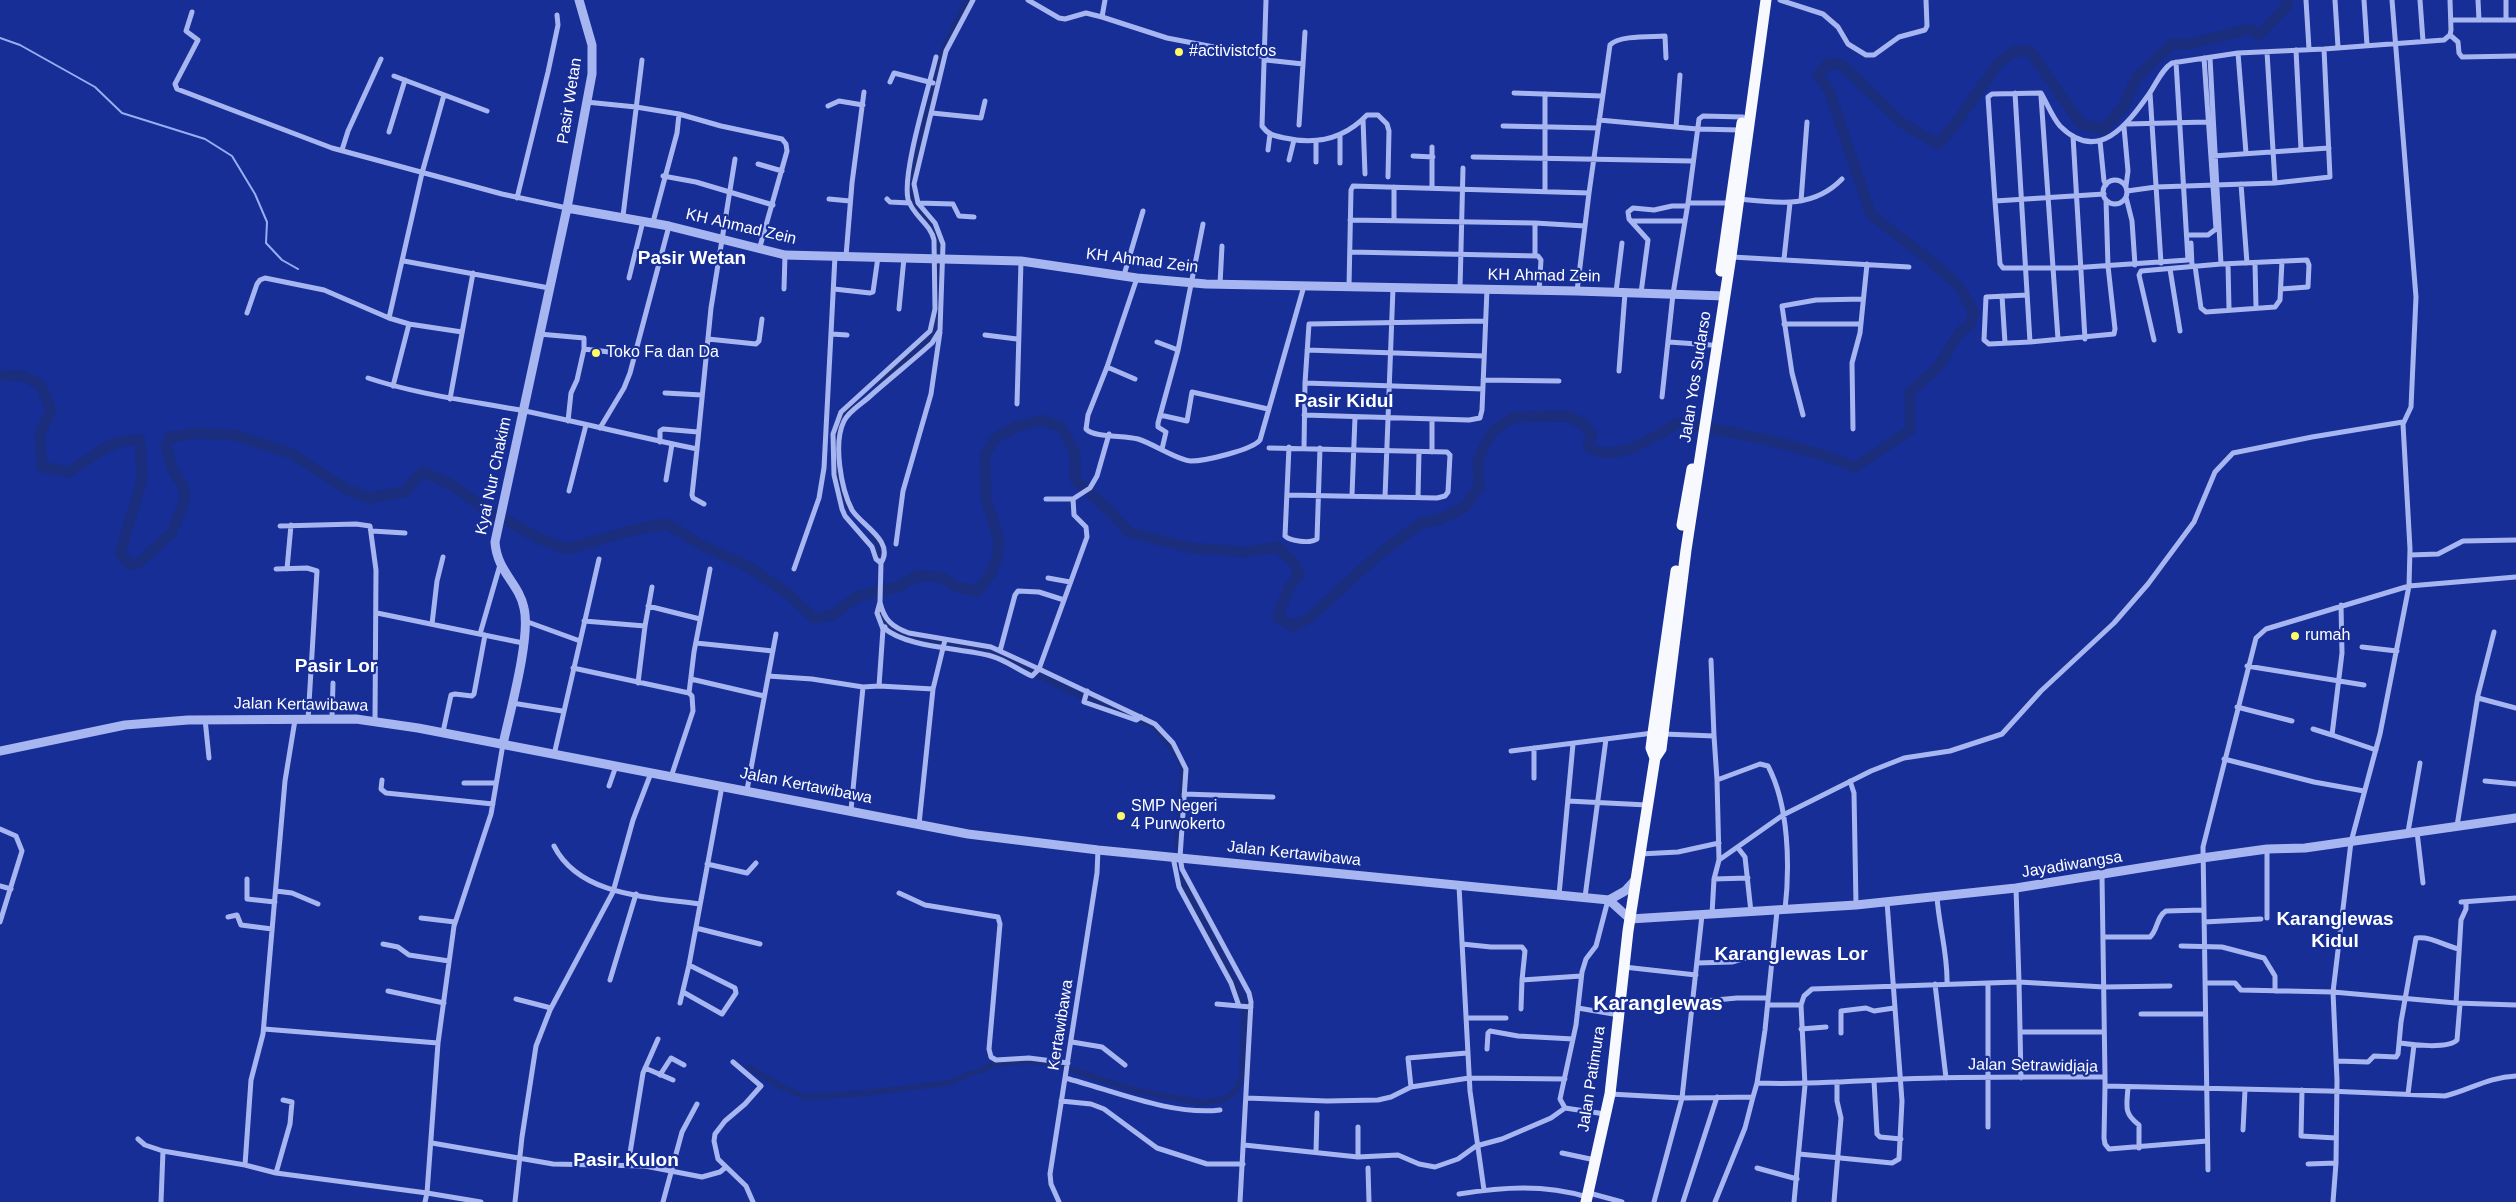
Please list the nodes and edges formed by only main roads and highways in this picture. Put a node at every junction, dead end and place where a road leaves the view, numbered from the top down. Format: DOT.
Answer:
graph roads {
  1 [pos="1759,0"];
  2 [pos="1766,0"];
  3 [pos="1735,201"];
  4 [pos="1722,296"];
  5 [pos="1706,394"];
  6 [pos="1630,919"];
  7 [pos="1587,1197"];
  1 -- 3 [label="highway, Jalan Yos Sudarso"];
  2 -- 3 [label="highway, Jalan Yos Sudarso"];
  3 -- 4 [label="highway, Jalan Yos Sudarso"];
  3 -- 4 [label="highway, Jalan Yos Sudarso"];
  4 -- 5 [label="highway, Jalan Yos Sudarso"];
  4 -- 5 [label="highway, Jalan Yos Sudarso"];
  5 -- 6 [label="highway, Jalan Yos Sudarso"];
  6 -- 7 [label="highway, Jalan Patimura"];
}
